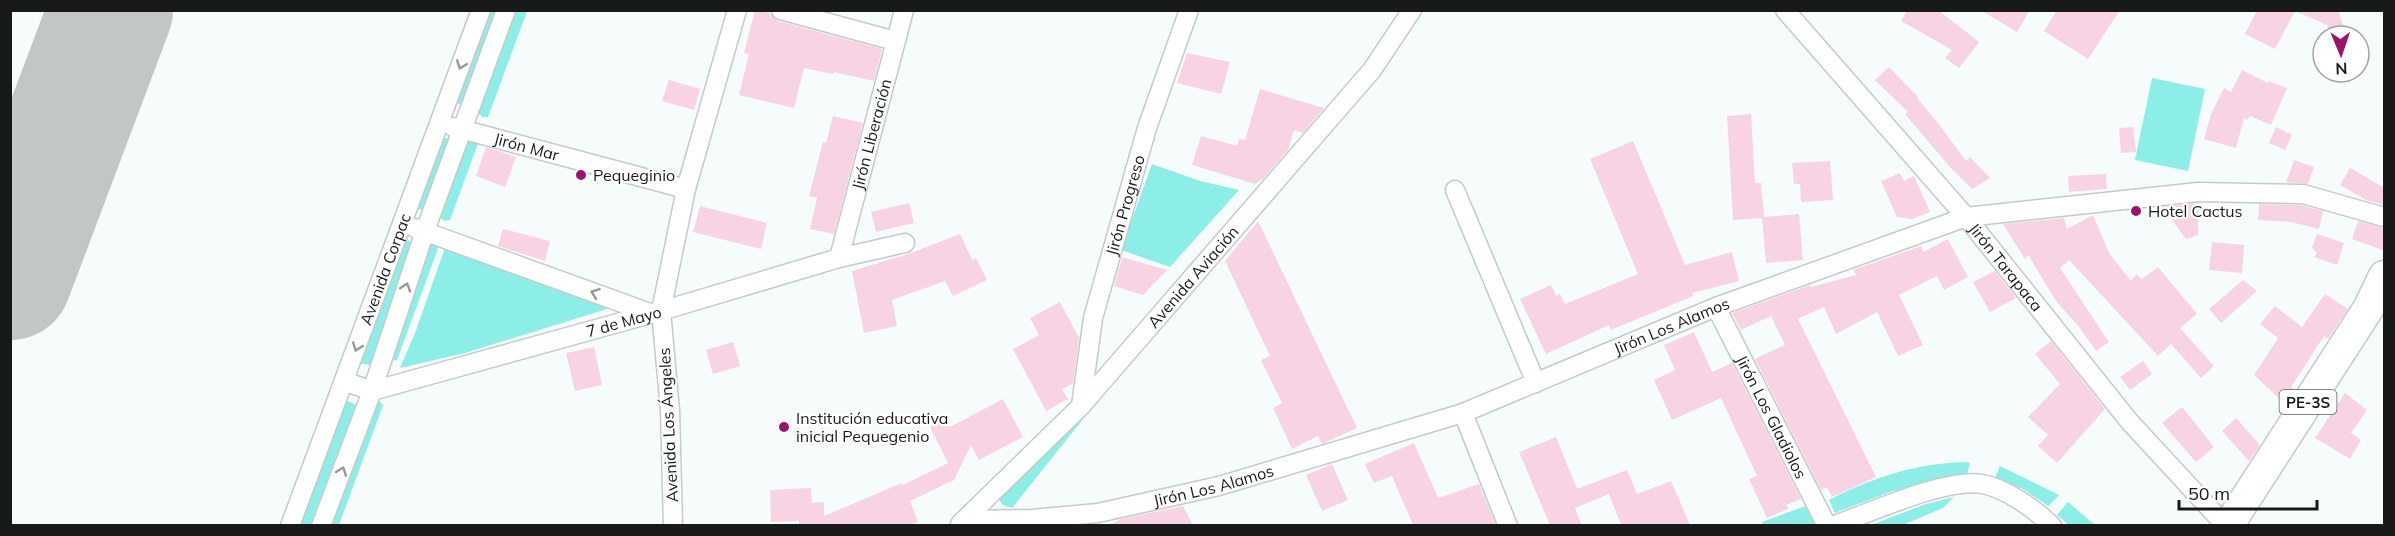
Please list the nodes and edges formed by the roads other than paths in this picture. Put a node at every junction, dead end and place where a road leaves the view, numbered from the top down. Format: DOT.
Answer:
graph roads {
  1 [pos="482,10"];
  2 [pos="506,10"];
  3 [pos="737,10"];
  4 [pos="781,10"];
  5 [pos="904,10"];
  6 [pos="1189,10"];
  7 [pos="1412,10"];
  8 [pos="1785,10"];
  9 [pos="895,41"];
  10 [pos="439,123"];
  11 [pos="462,129"];
  12 [pos="686,189"];
  13 [pos="1455,190"];
  14 [pos="1966,217"];
  15 [pos="2385,217"];
  16 [pos="402,224"];
  17 [pos="425,231"];
  18 [pos="905,243"];
  19 [pos="839,258"];
  20 [pos="2385,276"];
  21 [pos="1716,308"];
  22 [pos="655,312"];
  23 [pos="344,381"];
  24 [pos="1536,382"];
  25 [pos="372,391"];
  26 [pos="1081,406"];
  27 [pos="1462,413"];
  28 [pos="1101,519"];
  29 [pos="961,523"];
  30 [pos="1837,524"];
  31 [pos="290,525"];
  32 [pos="321,525"];
  33 [pos="673,525"];
  34 [pos="1508,525"];
  35 [pos="2052,525"];
  36 [pos="2227,525"];
  1 -- 10 [label="street, Avenida Corpac, one-way"];
  2 -- 11 [label="street, Avenida Corpac"];
  3 -- 12 [label="street, Avenida Los Ángeles"];
  4 -- 9 [label="street"];
  5 -- 9 [label="street, Jirón Liberación"];
  6 -- 26 [label="street, Jirón Progreso"];
  7 -- 26 [label="street, Avenida Aviación"];
  8 -- 14 [label="street, Jirón Tarapaca"];
  9 -- 19 [label="street, Jirón Liberación"];
  10 -- 11 [label="street, Jirón Mar"];
  10 -- 16 [label="street, Avenida Corpac"];
  11 -- 12 [label="street, Jirón Mar"];
  11 -- 17 [label="street, Avenida Corpac"];
  12 -- 22 [label="street, Avenida Los Ángeles"];
  13 -- 24 [label="street"];
  14 -- 15 [label="street, Jirón Los Alamos"];
  14 -- 21 [label="street, Jirón Los Alamos"];
  14 -- 36 [label="street, Jirón Tarapaca"];
  16 -- 17 [label="street"];
  16 -- 23 [label="street, Avenida Corpac, one-way"];
  22 -- 17 [label="street, one-way"];
  25 -- 17 [label="street, Avenida Corpac, one-way"];
  18 -- 19 [label="street, 7 de Mayo"];
  19 -- 22 [label="street, 7 de Mayo"];
  20 -- 36 [label="highway, PE-3S"];
  21 -- 24 [label="street, Jirón Los Alamos"];
  21 -- 30 [label="street, Jirón Los Gladiolos"];
  22 -- 25 [label="street, 7 de Mayo"];
  22 -- 33 [label="street, Avenida Los Ángeles"];
  23 -- 25 [label="street"];
  23 -- 31 [label="street, Avenida Corpac"];
  24 -- 27 [label="street, Jirón Los Alamos"];
  32 -- 25 [label="street, Avenida Corpac, one-way"];
  26 -- 29 [label="street, Avenida Aviación"];
  27 -- 28 [label="street, Jirón Los Alamos"];
  27 -- 34 [label="street"];
  28 -- 29 [label="street, Jirón Los Alamos"];
  30 -- 35 [label="street"];
}
